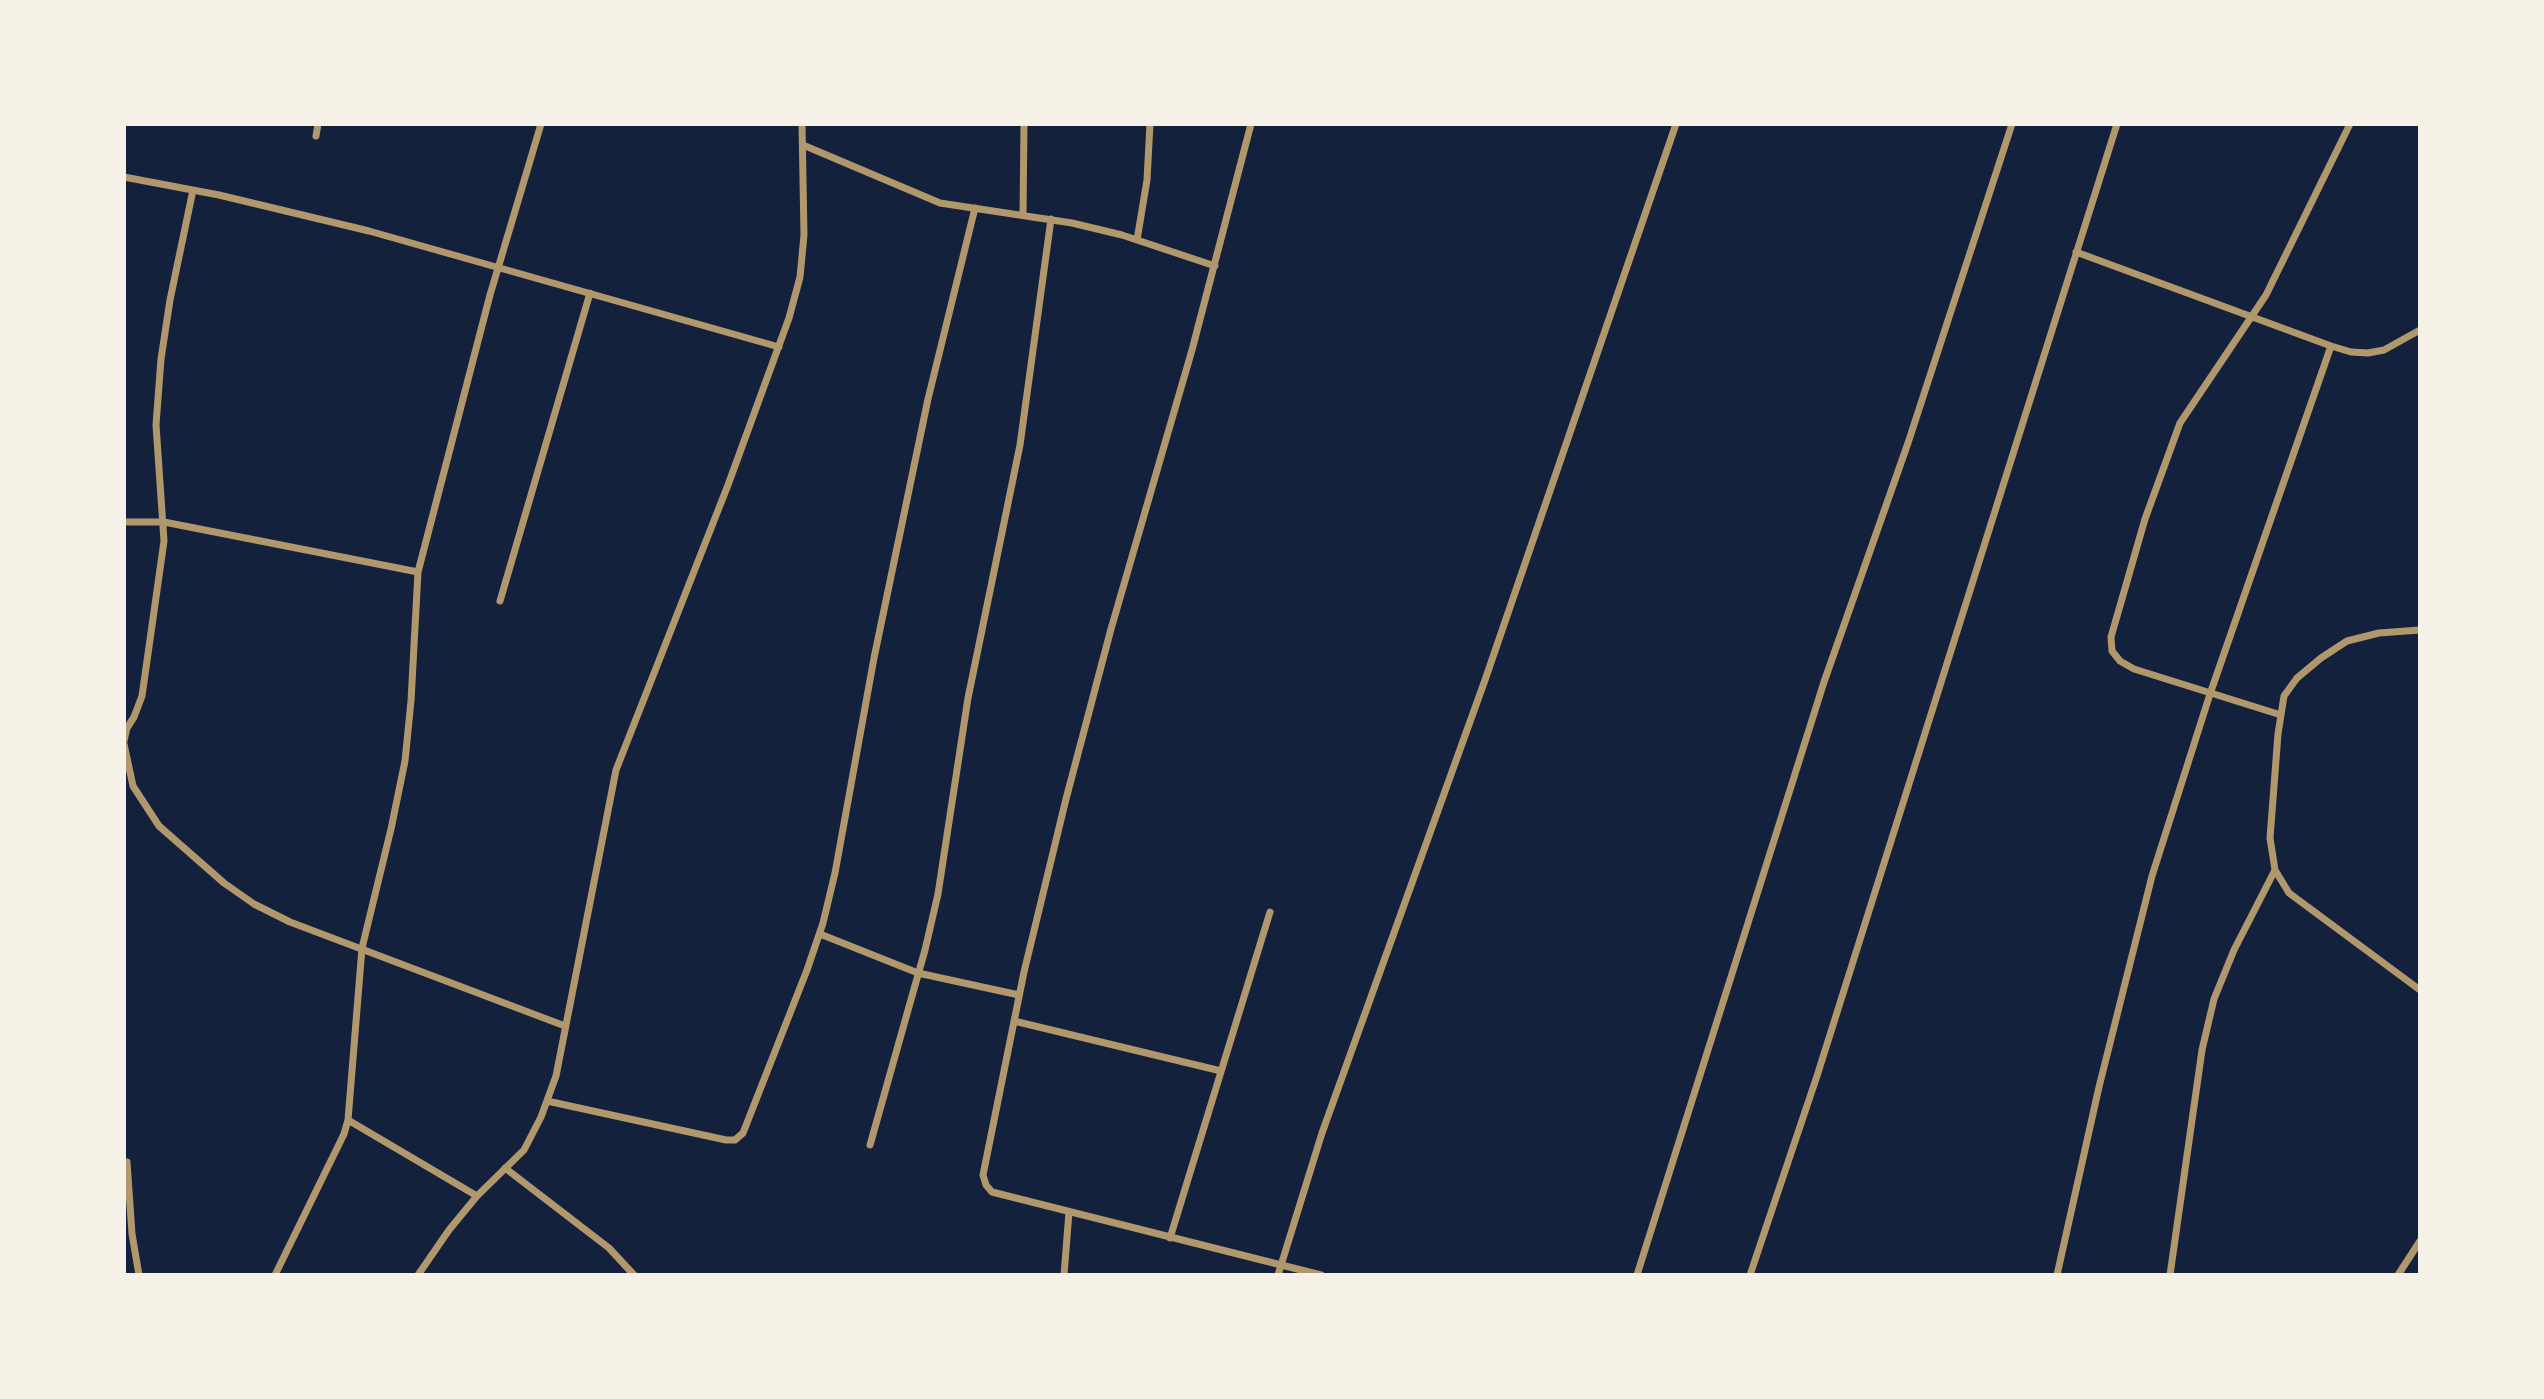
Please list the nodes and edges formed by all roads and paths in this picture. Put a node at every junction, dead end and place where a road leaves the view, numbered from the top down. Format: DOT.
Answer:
graph roads {
  1 [pos="318,124"];
  2 [pos="541,124"];
  3 [pos="802,124"];
  4 [pos="1024,124"];
  5 [pos="1150,124"];
  6 [pos="1251,124"];
  7 [pos="1676,124"];
  8 [pos="2012,124"];
  9 [pos="2117,124"];
  10 [pos="2350,124"];
  11 [pos="316,136"];
  12 [pos="803,145"];
  13 [pos="124,177"];
  14 [pos="193,190"];
  15 [pos="975,208"];
  16 [pos="1023,215"];
  17 [pos="1051,219"];
  18 [pos="1137,240"];
  19 [pos="2076,252"];
  20 [pos="1215,266"];
  21 [pos="498,268"];
  22 [pos="590,293"];
  23 [pos="2251,316"];
  24 [pos="2420,330"];
  25 [pos="2330,346"];
  26 [pos="779,347"];
  27 [pos="124,522"];
  28 [pos="164,523"];
  29 [pos="418,572"];
  30 [pos="500,601"];
  31 [pos="2420,630"];
  32 [pos="2210,694"];
  33 [pos="124,715"];
  34 [pos="2281,715"];
  35 [pos="134,717"];
  36 [pos="124,742"];
  37 [pos="2276,870"];
  38 [pos="1270,912"];
  39 [pos="820,934"];
  40 [pos="362,948"];
  41 [pos="918,972"];
  42 [pos="2420,990"];
  43 [pos="1019,995"];
  44 [pos="1014,1021"];
  45 [pos="565,1026"];
  46 [pos="1221,1071"];
  47 [pos="547,1101"];
  48 [pos="348,1120"];
  49 [pos="870,1145"];
  50 [pos="127,1162"];
  51 [pos="505,1168"];
  52 [pos="477,1196"];
  53 [pos="1069,1212"];
  54 [pos="128,1235"];
  55 [pos="1170,1238"];
  56 [pos="2420,1241"];
  57 [pos="1281,1265"];
  58 [pos="138,1275"];
  59 [pos="275,1275"];
  60 [pos="418,1275"];
  61 [pos="634,1275"];
  62 [pos="1064,1275"];
  63 [pos="1278,1275"];
  64 [pos="1321,1275"];
  65 [pos="1637,1275"];
  66 [pos="1750,1275"];
  67 [pos="2057,1275"];
  68 [pos="2170,1275"];
  69 [pos="2398,1275"];
  1 -- 11 [label="street"];
  2 -- 21 [label="street"];
  3 -- 12 [label="street"];
  4 -- 16 [label="street"];
  5 -- 18 [label="street"];
  6 -- 20 [label="street"];
  7 -- 57 [label="street"];
  8 -- 65 [label="street"];
  9 -- 19 [label="street"];
  10 -- 23 [label="street"];
  12 -- 15 [label="street"];
  12 -- 26 [label="street"];
  13 -- 14 [label="street"];
  14 -- 21 [label="street"];
  14 -- 28 [label="street"];
  15 -- 16 [label="street"];
  15 -- 39 [label="street"];
  16 -- 17 [label="street"];
  17 -- 18 [label="street"];
  17 -- 41 [label="street"];
  18 -- 20 [label="street"];
  19 -- 23 [label="street"];
  19 -- 66 [label="street"];
  20 -- 43 [label="street"];
  21 -- 22 [label="street"];
  21 -- 29 [label="street"];
  22 -- 26 [label="street"];
  22 -- 30 [label="street"];
  23 -- 25 [label="street"];
  23 -- 32 [label="street"];
  24 -- 25 [label="street"];
  25 -- 32 [label="street"];
  26 -- 45 [label="street"];
  27 -- 28 [label="street"];
  28 -- 29 [label="street"];
  28 -- 35 [label="street"];
  29 -- 40 [label="street"];
  31 -- 34 [label="street"];
  32 -- 34 [label="street"];
  32 -- 67 [label="street"];
  33 -- 35 [label="street"];
  34 -- 37 [label="street"];
  35 -- 36 [label="street"];
  36 -- 40 [label="street"];
  37 -- 42 [label="street"];
  37 -- 68 [label="street"];
  38 -- 46 [label="street"];
  39 -- 41 [label="street"];
  39 -- 47 [label="street"];
  40 -- 45 [label="street"];
  40 -- 48 [label="street"];
  41 -- 43 [label="street"];
  41 -- 49 [label="street"];
  43 -- 44 [label="street"];
  44 -- 46 [label="street"];
  44 -- 53 [label="street"];
  45 -- 47 [label="street"];
  46 -- 55 [label="street"];
  47 -- 51 [label="street"];
  48 -- 52 [label="street"];
  48 -- 59 [label="street"];
  50 -- 54 [label="street"];
  51 -- 52 [label="street"];
  51 -- 61 [label="street"];
  52 -- 60 [label="street"];
  53 -- 55 [label="street"];
  53 -- 62 [label="street"];
  54 -- 58 [label="street"];
  55 -- 57 [label="street"];
  56 -- 69 [label="street"];
  57 -- 63 [label="street"];
  57 -- 64 [label="street"];
}
